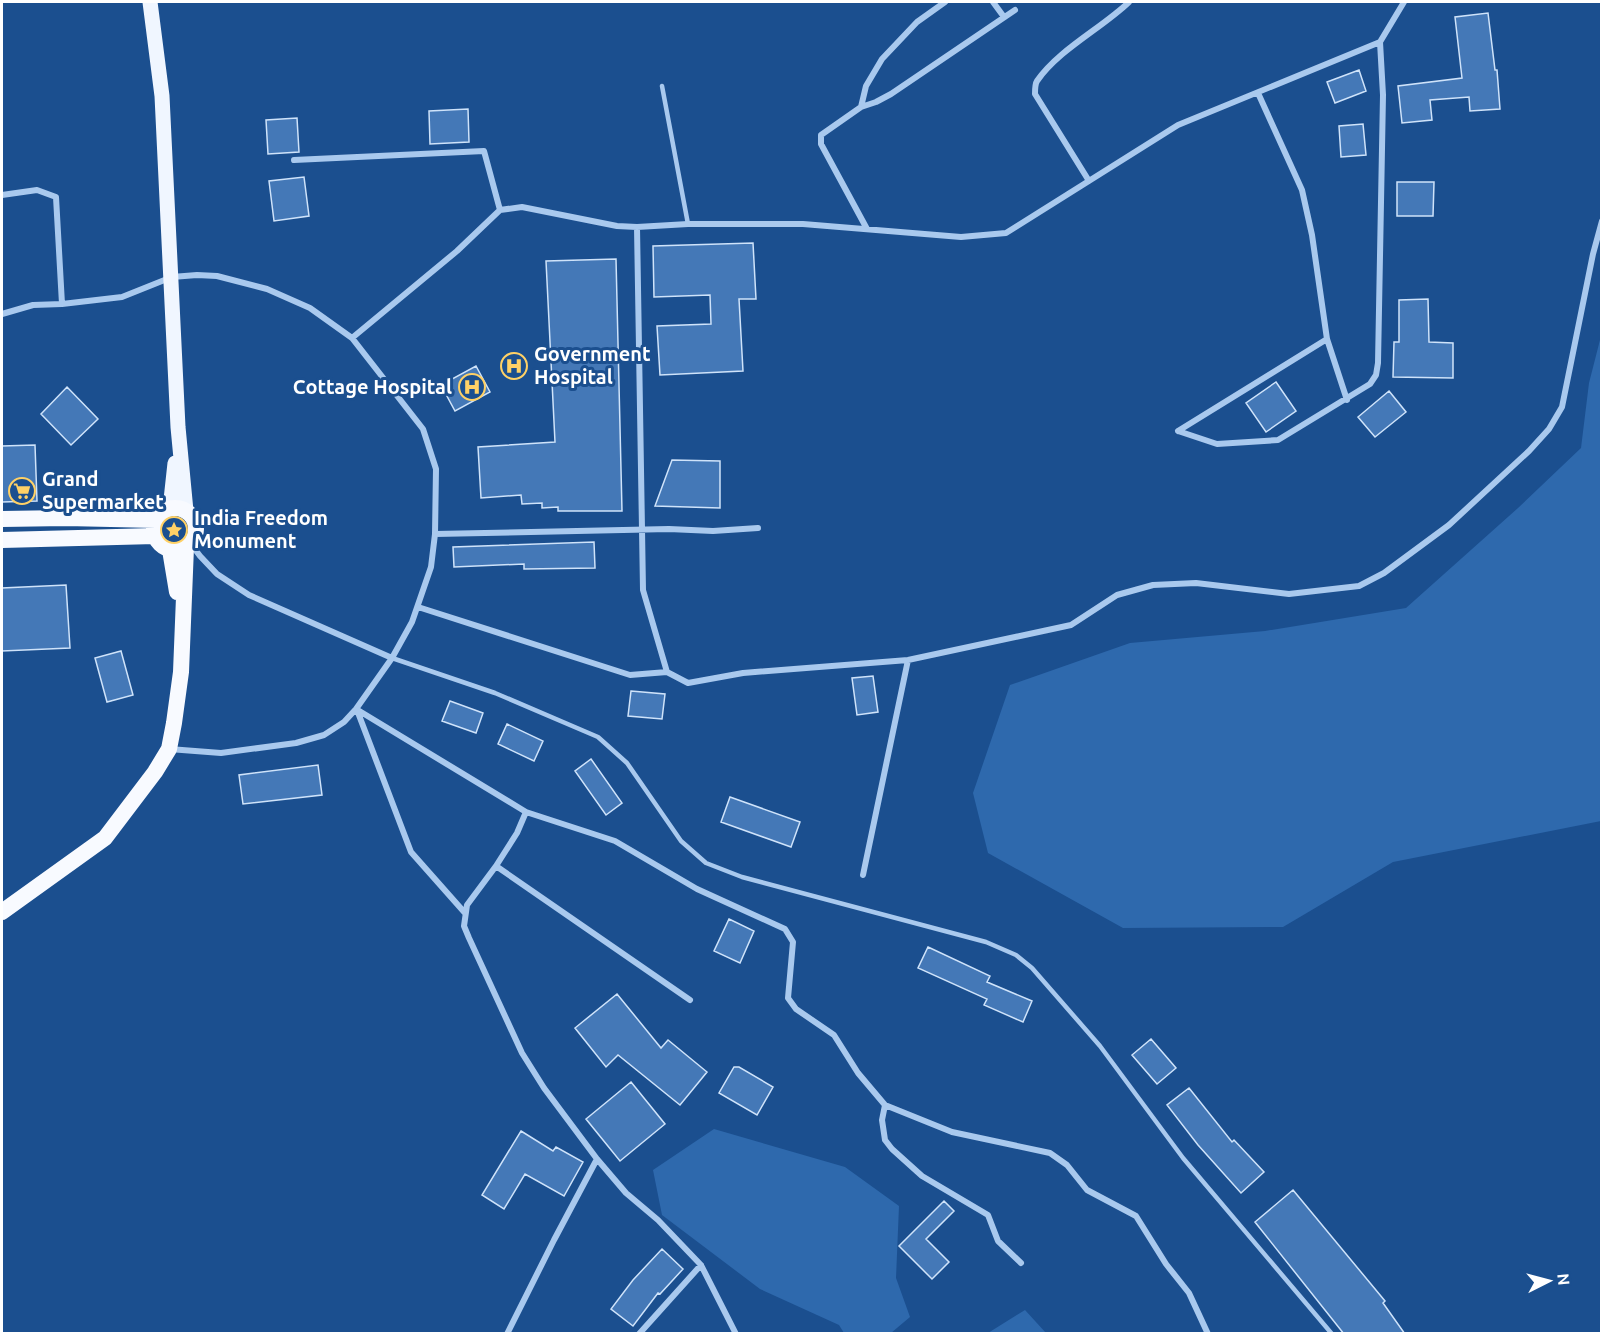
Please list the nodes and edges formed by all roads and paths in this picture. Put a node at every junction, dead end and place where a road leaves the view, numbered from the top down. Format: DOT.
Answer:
graph roads {
  1 [pos="150,2"];
  2 [pos="945,2"];
  3 [pos="993,2"];
  4 [pos="1129,2"];
  5 [pos="1404,2"];
  6 [pos="1015,10"];
  7 [pos="1004,17"];
  8 [pos="1380,42"];
  9 [pos="662,86"];
  10 [pos="1258,93"];
  11 [pos="861,106"];
  12 [pos="294,160"];
  13 [pos="1089,181"];
  14 [pos="2,195"];
  15 [pos="500,210"];
  16 [pos="1602,221"];
  17 [pos="688,224"];
  18 [pos="637,227"];
  19 [pos="867,229"];
  20 [pos="172,277"];
  21 [pos="63,304"];
  22 [pos="2,314"];
  23 [pos="352,338"];
  24 [pos="1327,339"];
  25 [pos="1347,400"];
  26 [pos="178,510"];
  27 [pos="2,519"];
  28 [pos="155,528"];
  29 [pos="758,528"];
  30 [pos="642,530"];
  31 [pos="435,534"];
  32 [pos="2,540"];
  33 [pos="182,547"];
  34 [pos="418,607"];
  35 [pos="392,658"];
  36 [pos="908,660"];
  37 [pos="667,672"];
  38 [pos="357,709"];
  39 [pos="169,749"];
  40 [pos="526,812"];
  41 [pos="496,866"];
  42 [pos="863,874"];
  43 [pos="2,912"];
  44 [pos="465,913"];
  45 [pos="690,1000"];
  46 [pos="885,1105"];
  47 [pos="597,1159"];
  48 [pos="1021,1263"];
  49 [pos="701,1265"];
  50 [pos="507,1334"];
  51 [pos="639,1334"];
  52 [pos="736,1334"];
  53 [pos="1208,1334"];
  54 [pos="1332,1334"];
  1 -- 20 [label="main road"];
  2 -- 11 [label="street"];
  3 -- 7 [label="street"];
  4 -- 13 [label="street"];
  5 -- 8 [label="street"];
  6 -- 7 [label="street"];
  7 -- 11 [label="street"];
  8 -- 10 [label="street"];
  8 -- 25 [label="street"];
  9 -- 17 [label="lane"];
  10 -- 13 [label="street"];
  10 -- 24 [label="street"];
  11 -- 19 [label="street"];
  12 -- 15 [label="street"];
  13 -- 19 [label="street"];
  14 -- 21 [label="street"];
  15 -- 18 [label="street"];
  15 -- 23 [label="street"];
  16 -- 36 [label="street"];
  17 -- 18 [label="street"];
  17 -- 19 [label="street"];
  18 -- 30 [label="street"];
  20 -- 21 [label="street"];
  20 -- 23 [label="street"];
  20 -- 26 [label="main road"];
  21 -- 22 [label="street"];
  23 -- 31 [label="street"];
  24 -- 25 [label="street"];
  24 -- 25 [label="street"];
  26 -- 28 [label="highway"];
  26 -- 33 [label="highway"];
  27 -- 28 [label="highway"];
  28 -- 32 [label="highway"];
  28 -- 33 [label="highway"];
  29 -- 30 [label="street"];
  30 -- 31 [label="street"];
  30 -- 37 [label="street"];
  31 -- 34 [label="street"];
  33 -- 35 [label="street"];
  33 -- 39 [label="highway"];
  34 -- 35 [label="street"];
  34 -- 37 [label="street"];
  35 -- 38 [label="street"];
  35 -- 54 [label="lane"];
  36 -- 37 [label="street"];
  36 -- 42 [label="street"];
  38 -- 39 [label="street"];
  38 -- 40 [label="street"];
  38 -- 44 [label="street"];
  39 -- 43 [label="highway"];
  40 -- 41 [label="street"];
  40 -- 46 [label="street"];
  41 -- 44 [label="street"];
  41 -- 45 [label="street"];
  44 -- 47 [label="street"];
  46 -- 48 [label="street"];
  46 -- 53 [label="street"];
  47 -- 49 [label="street"];
  47 -- 50 [label="street"];
  49 -- 51 [label="street"];
  49 -- 52 [label="street"];
}
